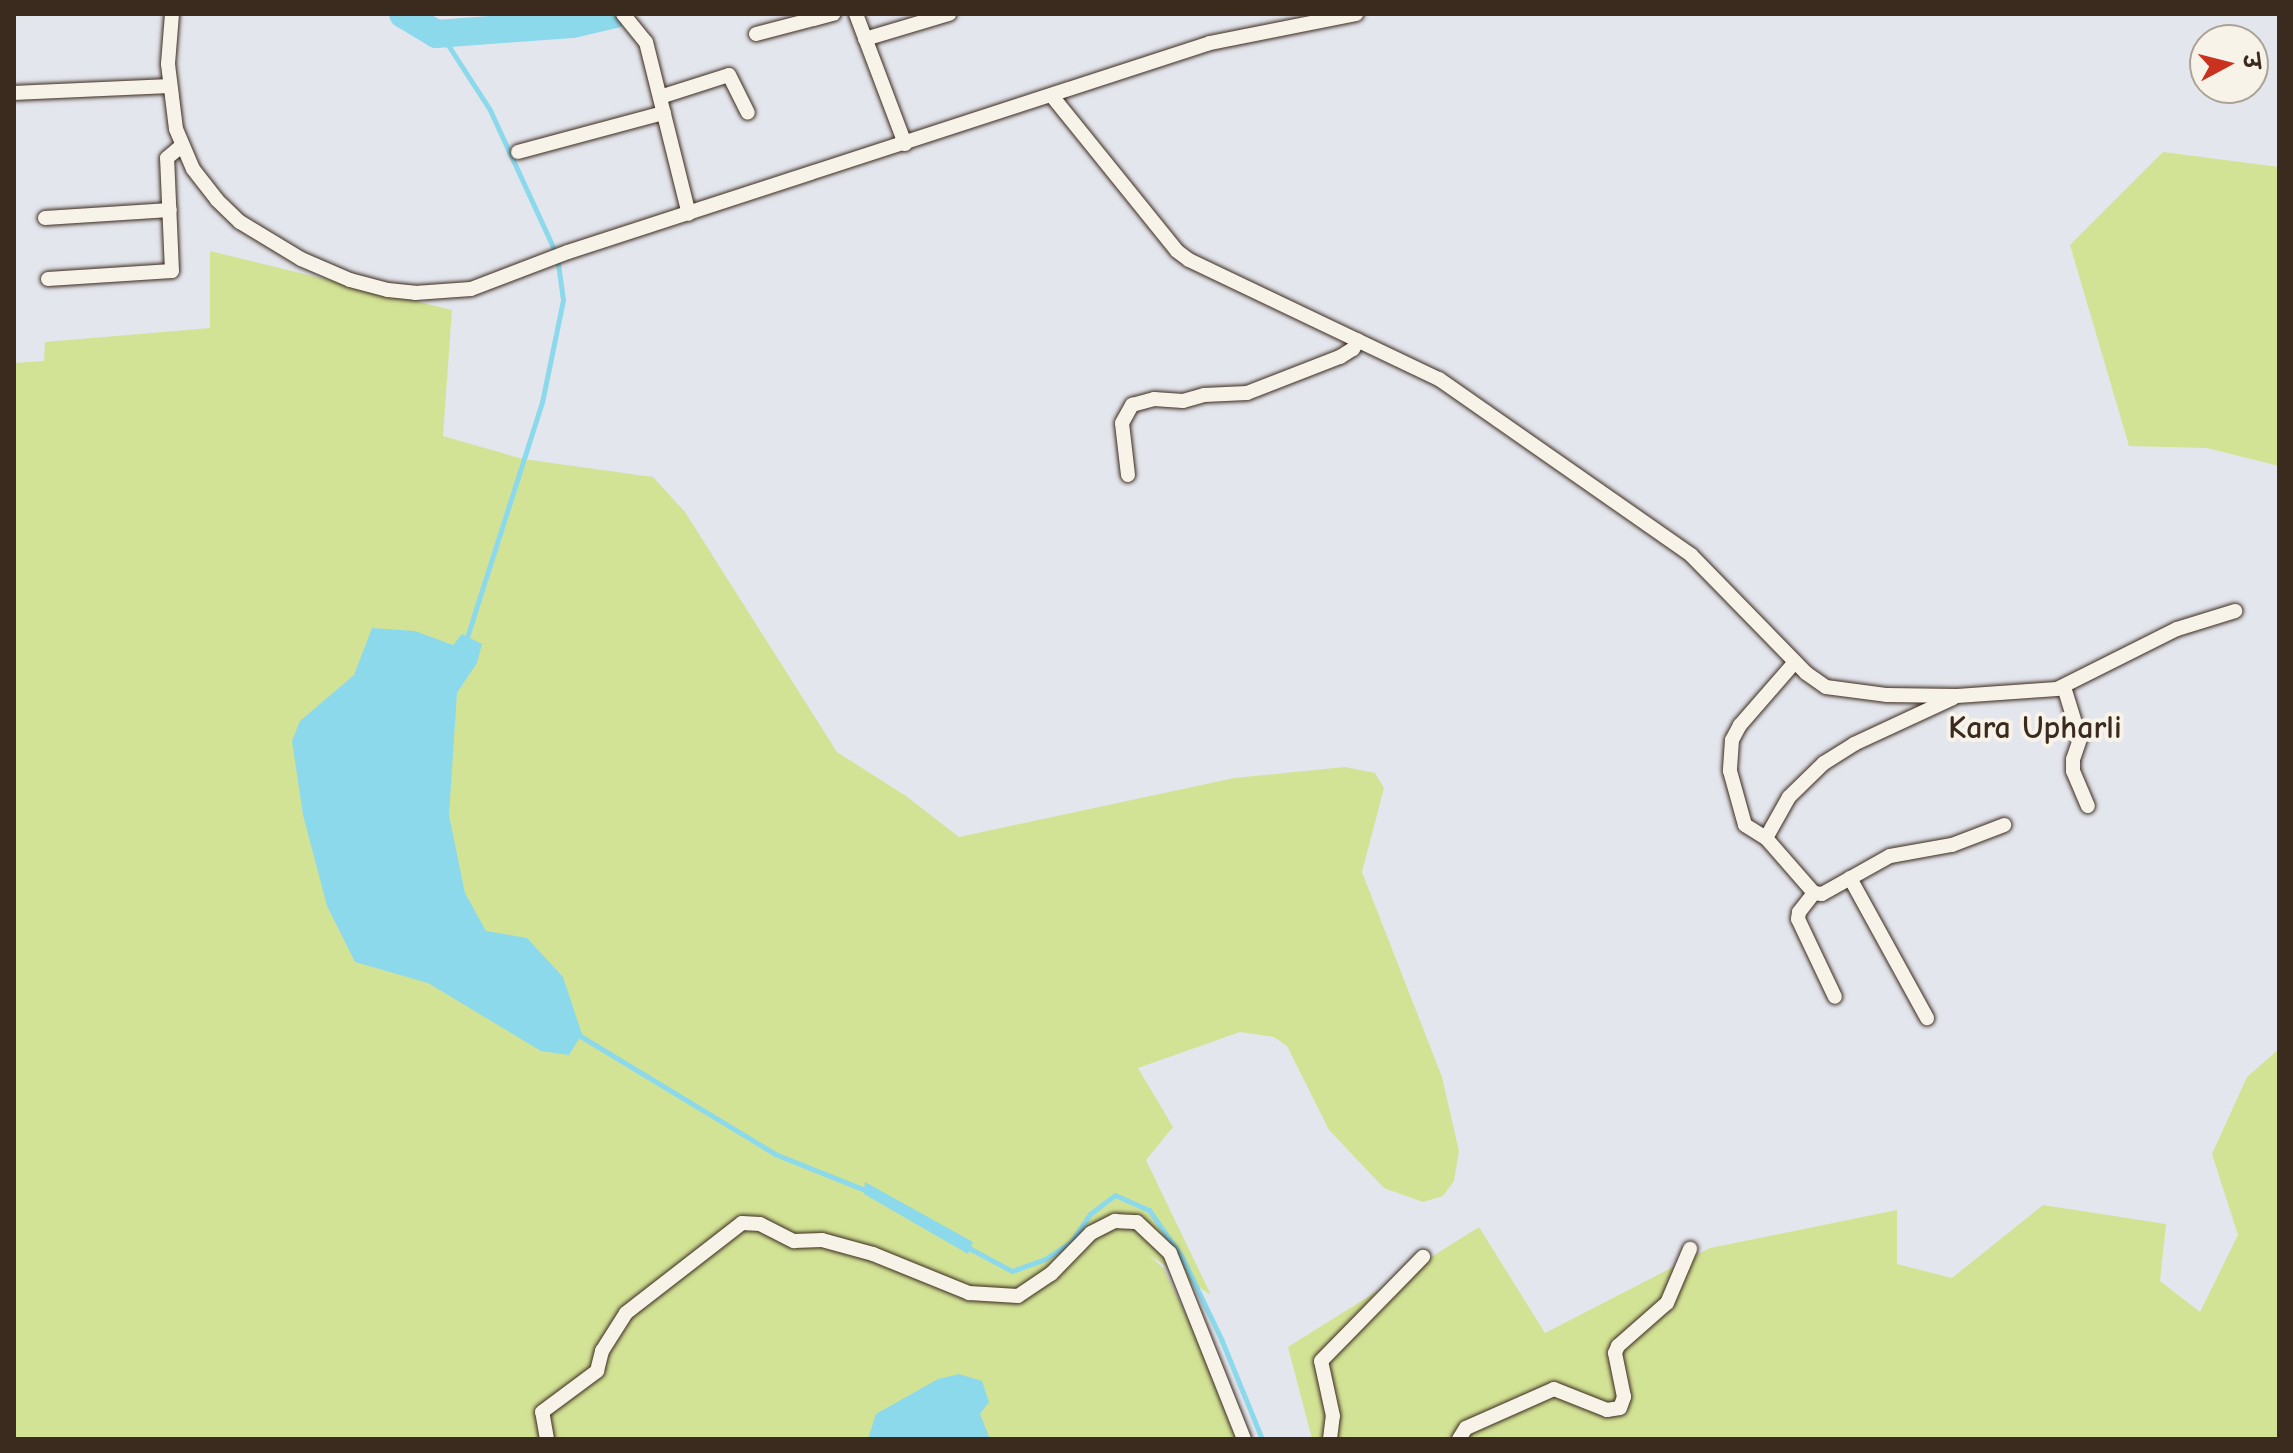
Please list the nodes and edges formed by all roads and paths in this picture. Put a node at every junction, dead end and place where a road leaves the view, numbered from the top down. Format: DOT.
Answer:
graph roads {
  1 [pos="172,14"];
  2 [pos="833,14"];
  3 [pos="856,14"];
  4 [pos="949,14"];
  5 [pos="1356,14"];
  6 [pos="1307,18"];
  7 [pos="627,19"];
  8 [pos="756,34"];
  9 [pos="865,39"];
  10 [pos="169,86"];
  11 [pos="14,93"];
  12 [pos="1052,96"];
  13 [pos="660,97"];
  14 [pos="664,113"];
  15 [pos="748,113"];
  16 [pos="905,144"];
  17 [pos="180,147"];
  18 [pos="518,152"];
  19 [pos="170,210"];
  20 [pos="689,214"];
  21 [pos="45,218"];
  22 [pos="48,279"];
  23 [pos="1358,340"];
  24 [pos="1128,475"];
  25 [pos="2235,611"];
  26 [pos="1795,662"];
  27 [pos="2064,687"];
  28 [pos="1957,696"];
  29 [pos="2088,806"];
  30 [pos="2004,825"];
  31 [pos="1766,838"];
  32 [pos="1850,878"];
  33 [pos="1814,893"];
  34 [pos="1835,997"];
  35 [pos="1927,1018"];
  36 [pos="1690,1249"];
  37 [pos="1423,1257"];
  38 [pos="547,1439"];
  39 [pos="1244,1439"];
  40 [pos="1330,1439"];
  41 [pos="1459,1439"];
  1 -- 10 [label="street"];
  2 -- 8 [label="street"];
  3 -- 9 [label="street"];
  4 -- 9 [label="street"];
  5 -- 6 [label="street"];
  6 -- 12 [label="street"];
  7 -- 13 [label="street"];
  9 -- 16 [label="street"];
  10 -- 11 [label="street"];
  10 -- 17 [label="street"];
  12 -- 16 [label="street"];
  12 -- 23 [label="street"];
  13 -- 14 [label="street"];
  13 -- 15 [label="street"];
  14 -- 18 [label="street"];
  14 -- 20 [label="street"];
  16 -- 20 [label="street"];
  17 -- 19 [label="street"];
  17 -- 20 [label="street"];
  19 -- 21 [label="street"];
  19 -- 22 [label="street"];
  23 -- 24 [label="street"];
  23 -- 26 [label="street"];
  25 -- 27 [label="street"];
  26 -- 28 [label="street"];
  26 -- 31 [label="street"];
  27 -- 28 [label="street"];
  27 -- 29 [label="street"];
  28 -- 31 [label="street"];
  30 -- 32 [label="street"];
  31 -- 33 [label="street"];
  32 -- 33 [label="street"];
  32 -- 35 [label="street"];
  33 -- 34 [label="street"];
  36 -- 41 [label="street"];
  37 -- 40 [label="street"];
  38 -- 39 [label="street"];
}
